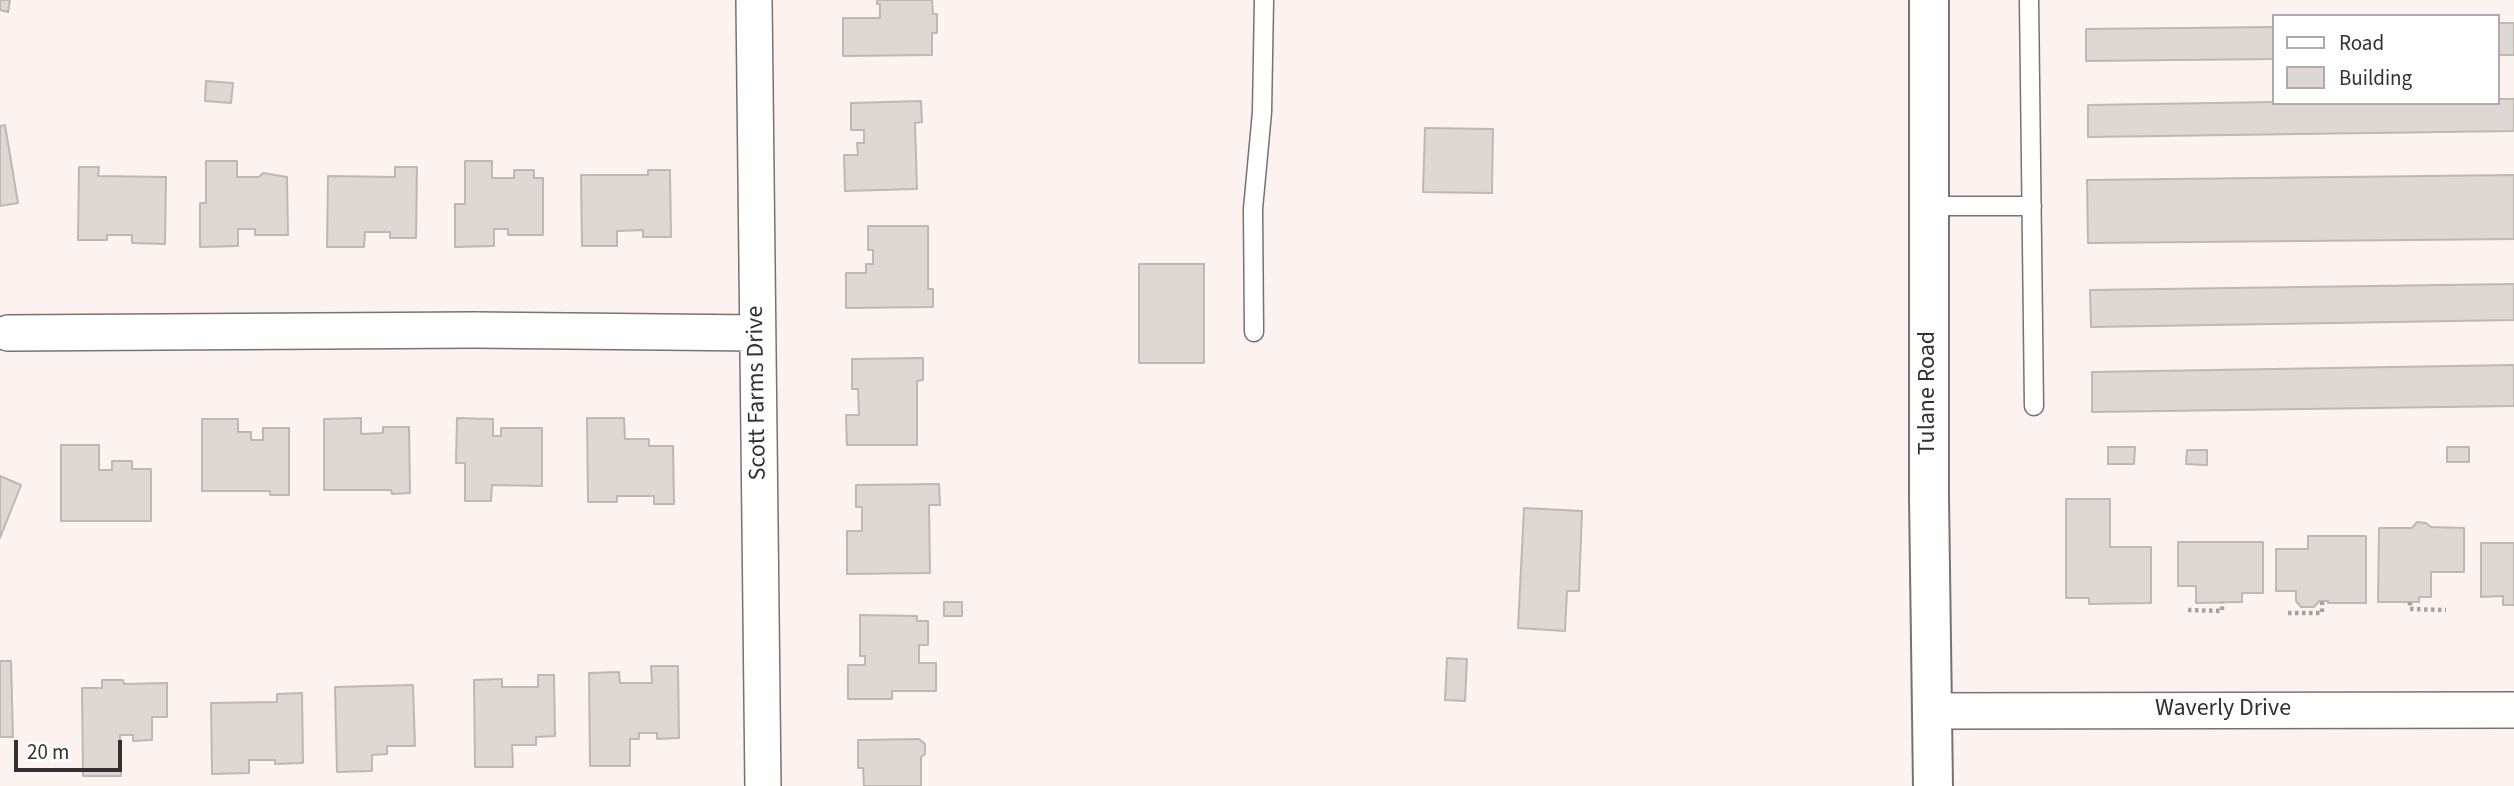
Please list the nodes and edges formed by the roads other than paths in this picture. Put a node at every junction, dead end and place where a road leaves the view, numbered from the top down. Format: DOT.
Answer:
graph roads {
  1 [pos="754,0"];
  2 [pos="1264,0"];
  3 [pos="1929,0"];
  4 [pos="2029,0"];
  5 [pos="1929,206"];
  6 [pos="2032,206"];
  7 [pos="1254,332"];
  8 [pos="8,333"];
  9 [pos="757,333"];
  10 [pos="2034,406"];
  11 [pos="2514,710"];
  12 [pos="1931,711"];
  13 [pos="763,786"];
  14 [pos="1933,786"];
  1 -- 9 [label="street, Scott Farms Drive"];
  2 -- 7 [label="lane"];
  3 -- 5 [label="street, Tulane Road"];
  4 -- 6 [label="lane"];
  5 -- 6 [label="lane"];
  5 -- 12 [label="street, Tulane Road"];
  6 -- 10 [label="lane"];
  8 -- 9 [label="street"];
  9 -- 13 [label="street, Scott Farms Drive"];
  11 -- 12 [label="street, Waverly Drive"];
  12 -- 14 [label="street, Tulane Road"];
}
